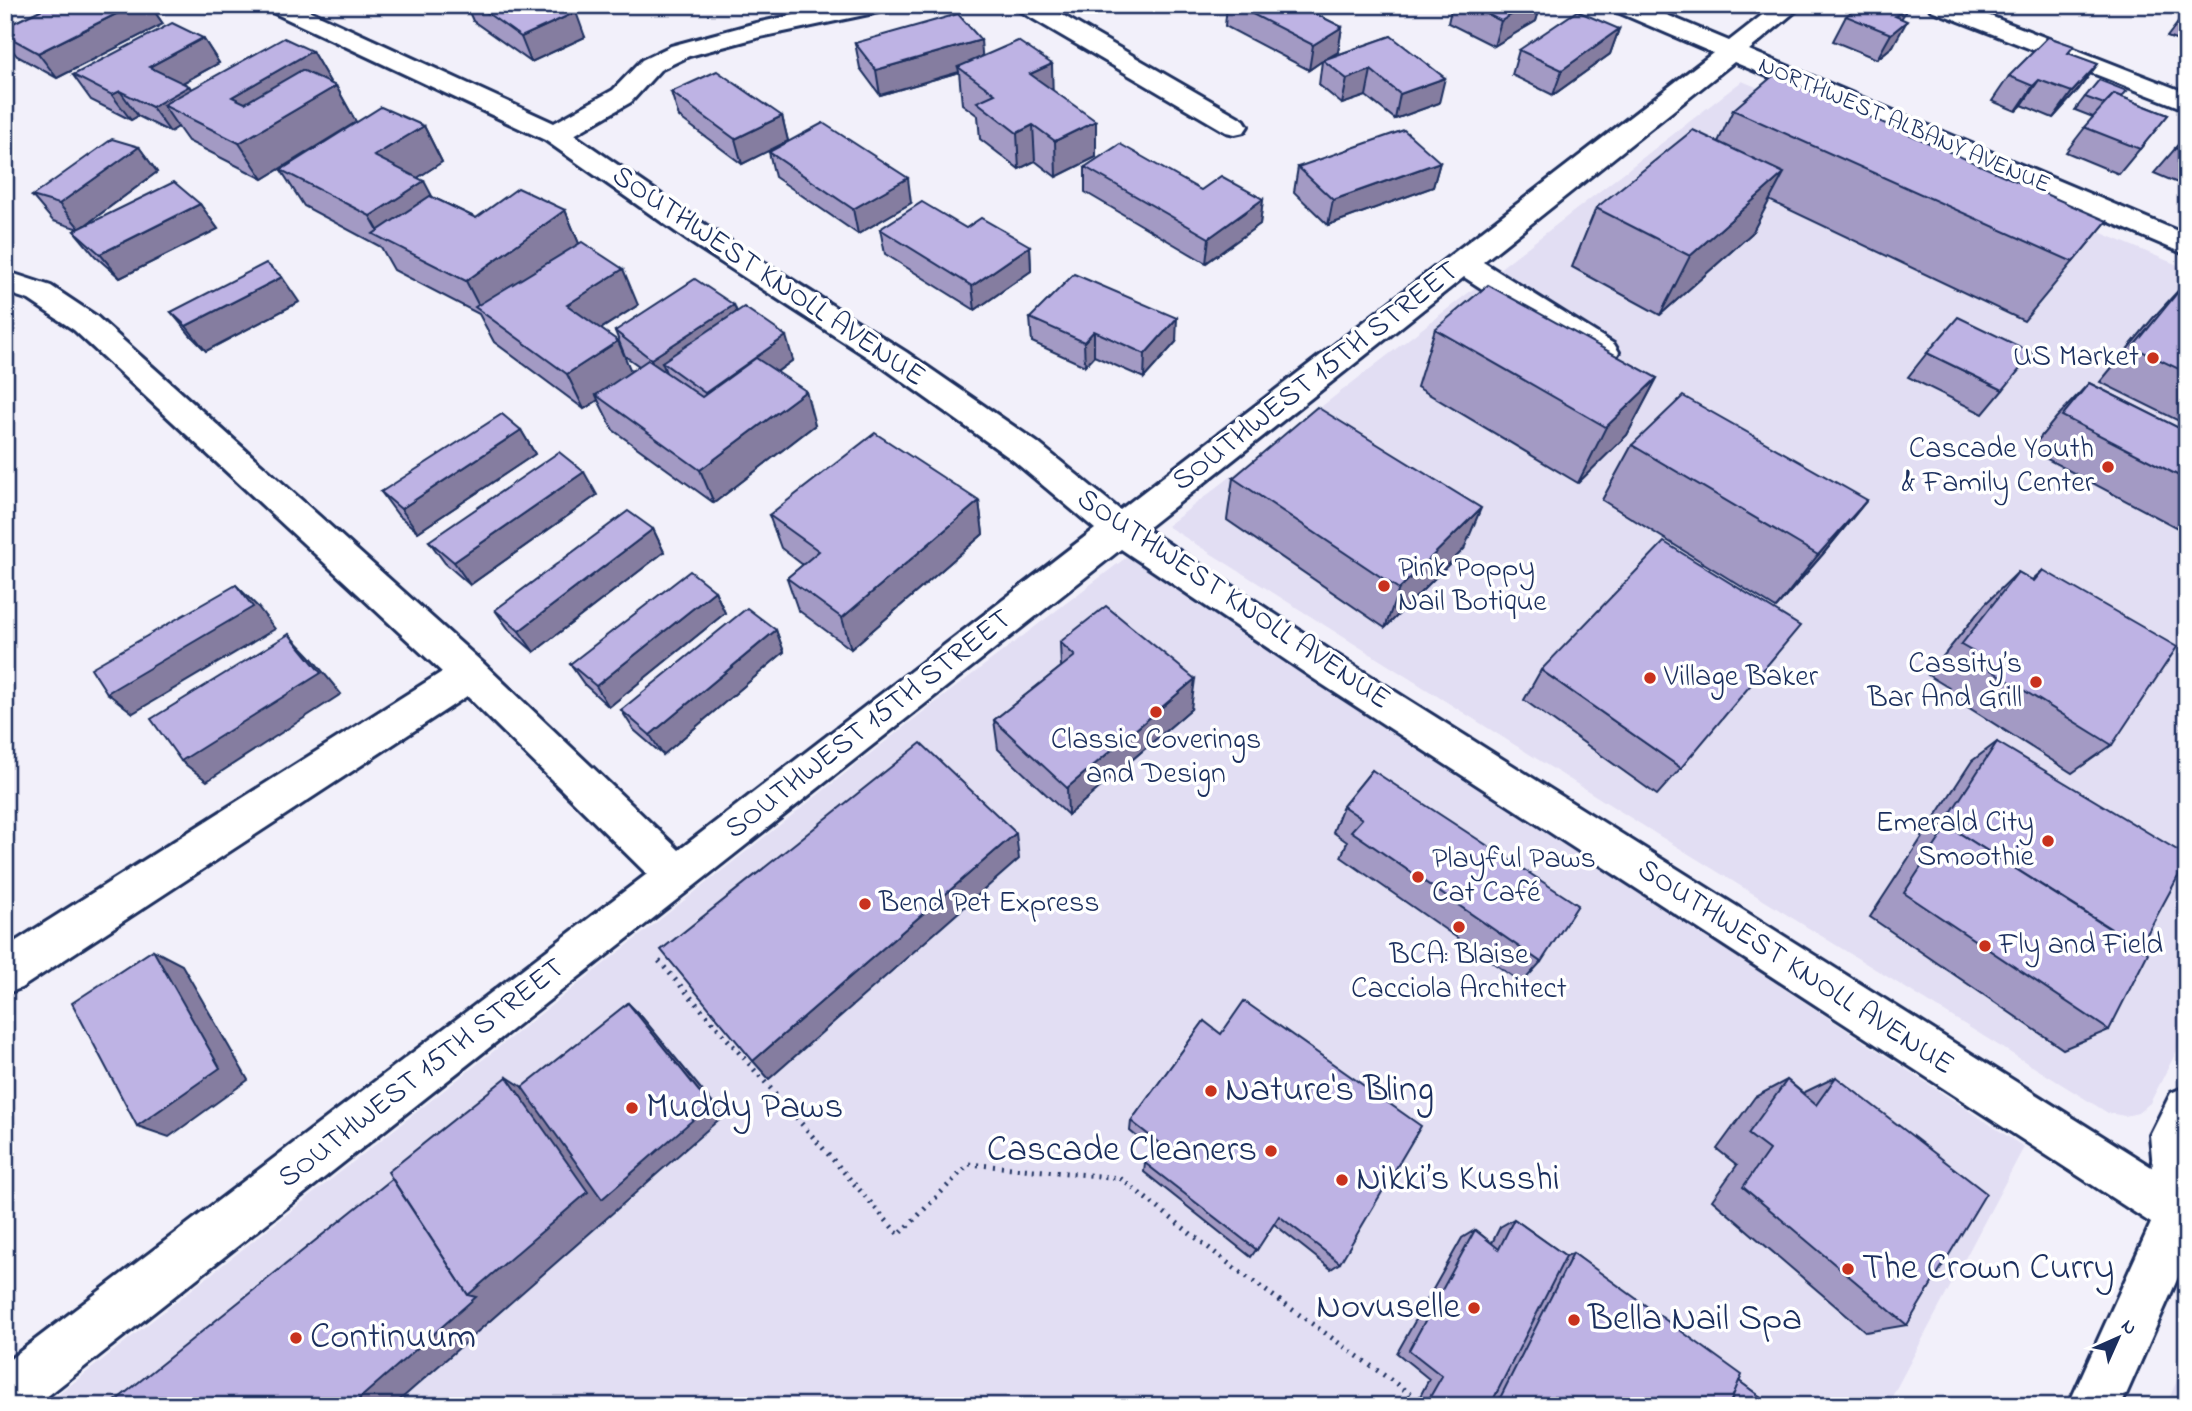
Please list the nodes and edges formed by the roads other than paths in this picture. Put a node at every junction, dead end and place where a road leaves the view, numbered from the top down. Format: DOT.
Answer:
graph roads {
  1 [pos="277,5"];
  2 [pos="879,5"];
  3 [pos="1027,5"];
  4 [pos="1622,5"];
  5 [pos="1791,5"];
  6 [pos="1940,5"];
  7 [pos="1731,52"];
  8 [pos="2187,102"];
  9 [pos="1235,126"];
  10 [pos="555,134"];
  11 [pos="2187,246"];
  12 [pos="1464,263"];
  13 [pos="5,281"];
  14 [pos="1623,365"];
  15 [pos="1119,529"];
  16 [pos="470,674"];
  17 [pos="677,876"];
  18 [pos="5,973"];
  19 [pos="2187,1109"];
  20 [pos="2184,1213"];
  21 [pos="5,1396"];
  22 [pos="2094,1406"];
  1 -- 10 [label="street, SOUTHWEST KNOLL AVENUE"];
  2 -- 10 [label="street"];
  3 -- 9 [label="street"];
  4 -- 7 [label="street, NORTHWEST ALBANY AVENUE"];
  5 -- 7 [label="street, SOUTHWEST 15TH STREET"];
  6 -- 8 [label="street"];
  7 -- 11 [label="street, NORTHWEST ALBANY AVENUE"];
  7 -- 12 [label="street, SOUTHWEST 15TH STREET"];
  10 -- 15 [label="street, SOUTHWEST KNOLL AVENUE"];
  12 -- 14 [label="street"];
  12 -- 15 [label="street, SOUTHWEST 15TH STREET"];
  13 -- 16 [label="street"];
  15 -- 17 [label="street, SOUTHWEST 15TH STREET"];
  15 -- 20 [label="street, SOUTHWEST KNOLL AVENUE"];
  16 -- 17 [label="street"];
  16 -- 18 [label="street"];
  17 -- 21 [label="street, SOUTHWEST 15TH STREET"];
  19 -- 20 [label="street"];
  20 -- 22 [label="street"];
}
